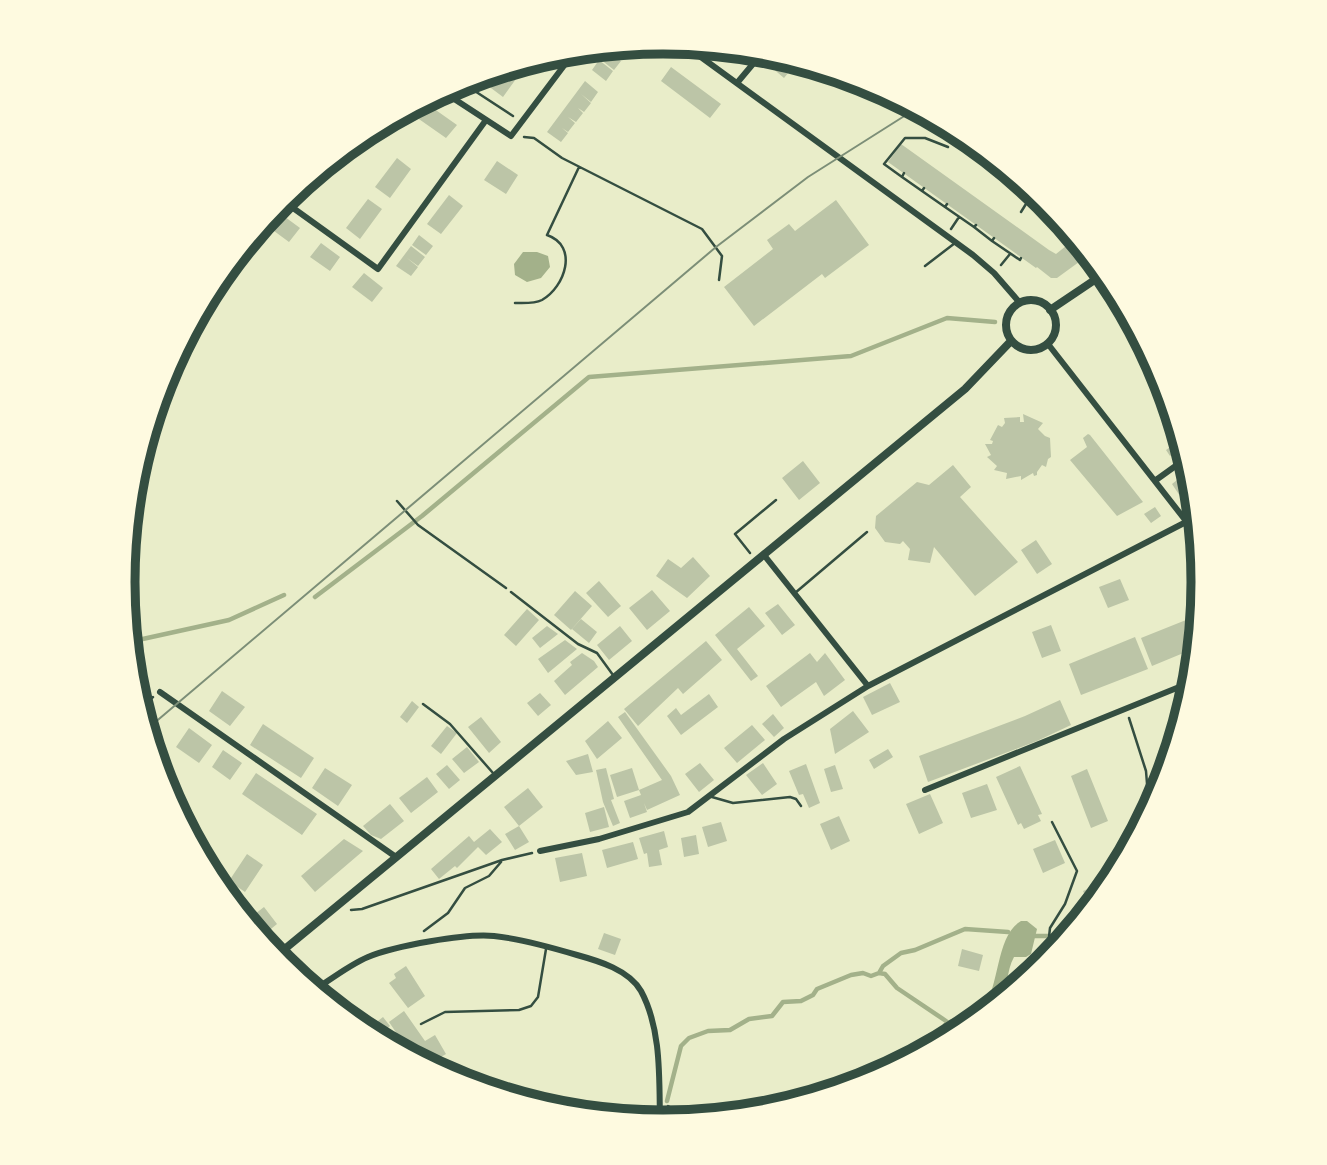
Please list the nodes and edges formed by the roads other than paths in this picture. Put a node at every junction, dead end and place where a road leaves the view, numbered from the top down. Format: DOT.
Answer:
graph roads {
  1 [pos="698,55"];
  2 [pos="754,62"];
  3 [pos="566,63"];
  4 [pos="737,83"];
  5 [pos="453,98"];
  6 [pos="486,120"];
  7 [pos="292,207"];
  8 [pos="955,243"];
  9 [pos="925,266"];
  10 [pos="1096,279"];
  11 [pos="1020,303"];
  12 [pos="1051,310"];
  13 [pos="1011,341"];
  14 [pos="1048,344"];
  15 [pos="1178,464"];
  16 [pos="1156,480"];
  17 [pos="1186,522"];
  18 [pos="1188,525"];
  19 [pos="867,532"];
  20 [pos="764,555"];
  21 [pos="511,592"];
  22 [pos="795,593"];
  23 [pos="615,677"];
  24 [pos="868,686"];
  25 [pos="1182,686"];
  26 [pos="160,692"];
  27 [pos="423,704"];
  28 [pos="495,776"];
  29 [pos="925,790"];
  30 [pos="708,796"];
  31 [pos="801,806"];
  32 [pos="540,851"];
  33 [pos="396,857"];
  34 [pos="547,946"];
  35 [pos="284,950"];
  36 [pos="322,985"];
  37 [pos="421,1024"];
  38 [pos="659,1111"];
  1 -- 4 [label="street"];
  2 -- 4 [label="street"];
  3 -- 6 [label="street"];
  4 -- 8 [label="street"];
  5 -- 6 [label="street"];
  6 -- 7 [label="street"];
  8 -- 9 [label="lane"];
  8 -- 11 [label="street"];
  10 -- 12 [label="street"];
  11 -- 12 [label="street"];
  11 -- 13 [label="street"];
  12 -- 14 [label="street"];
  13 -- 14 [label="street"];
  13 -- 20 [label="street"];
  14 -- 16 [label="street"];
  15 -- 16 [label="street"];
  16 -- 17 [label="street"];
  17 -- 18 [label="street"];
  17 -- 24 [label="street"];
  19 -- 22 [label="lane"];
  20 -- 22 [label="street"];
  20 -- 23 [label="street"];
  21 -- 23 [label="lane"];
  22 -- 24 [label="street"];
  23 -- 28 [label="street"];
  24 -- 30 [label="street"];
  25 -- 29 [label="street"];
  26 -- 33 [label="street"];
  27 -- 28 [label="lane"];
  28 -- 33 [label="street"];
  30 -- 31 [label="lane"];
  30 -- 32 [label="street"];
  33 -- 35 [label="street"];
  34 -- 36 [label="street"];
  34 -- 37 [label="lane"];
  34 -- 38 [label="street"];
}
